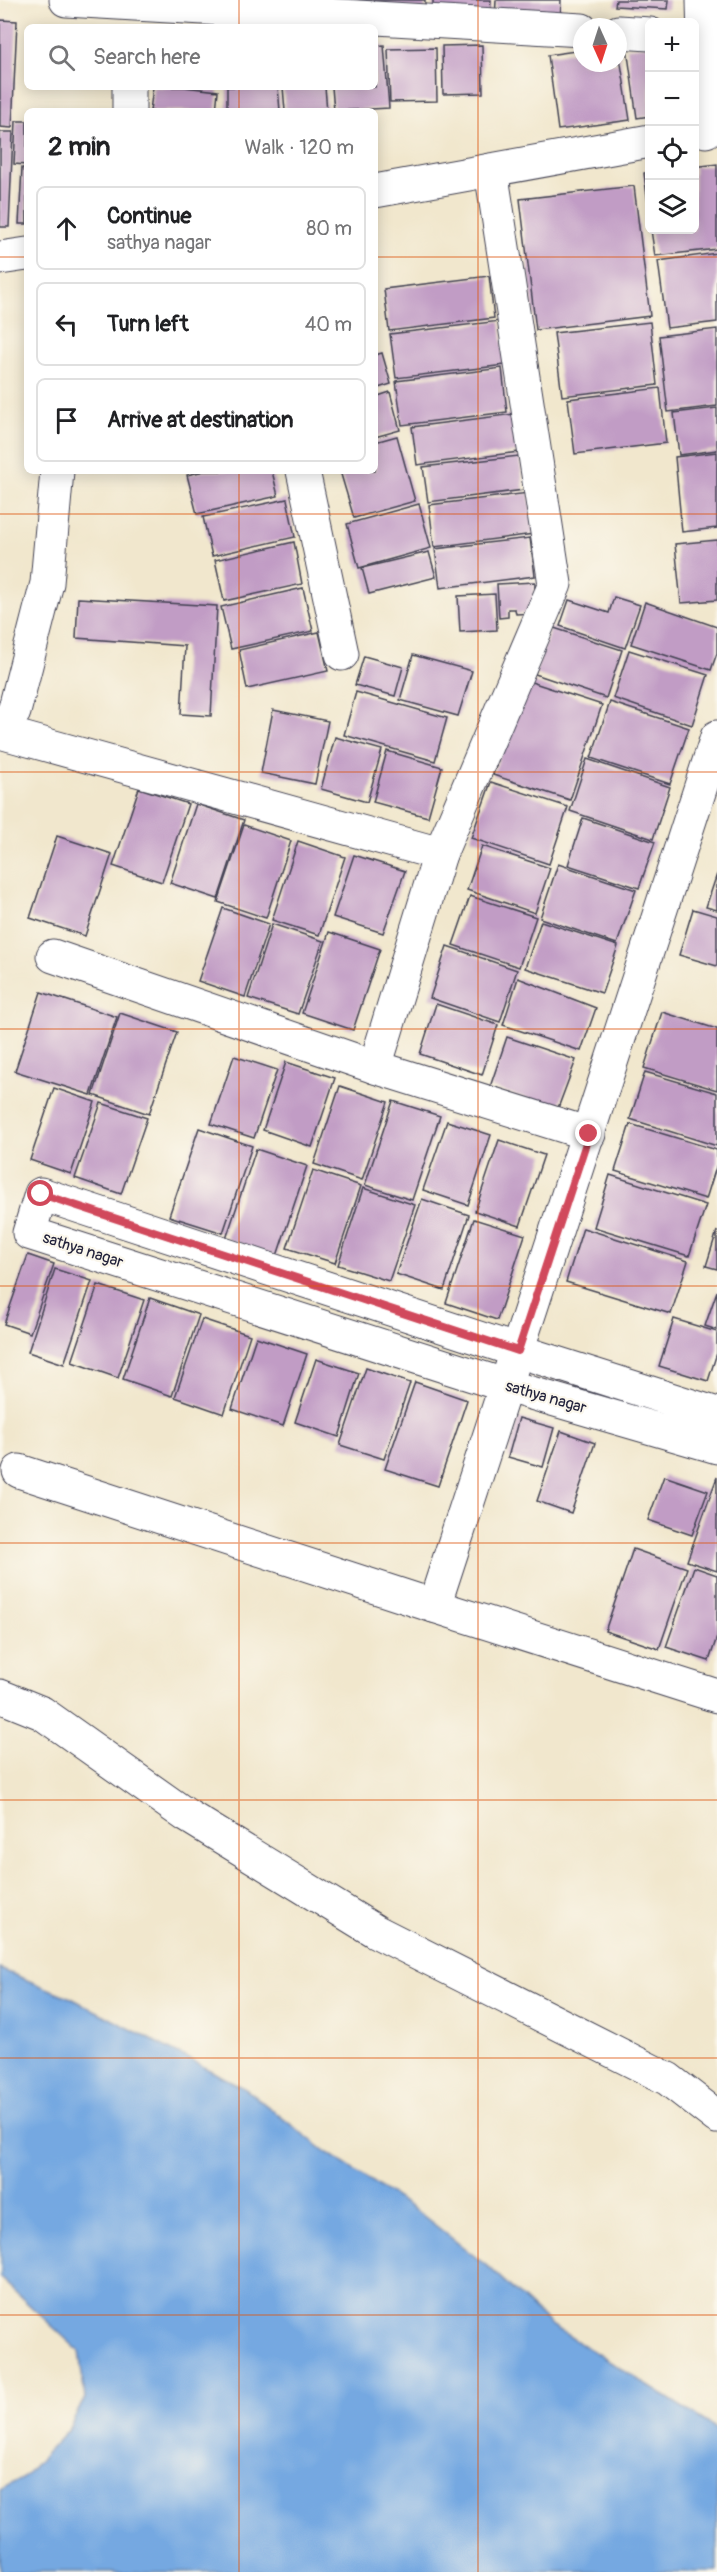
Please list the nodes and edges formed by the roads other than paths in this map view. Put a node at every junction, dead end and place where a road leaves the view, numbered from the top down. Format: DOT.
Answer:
graph roads {
  1 [pos="66,0"];
  2 [pos="703,0"];
  3 [pos="131,11"];
  4 [pos="573,30"];
  5 [pos="627,33"];
  6 [pos="645,34"];
  7 [pos="699,37"];
  8 [pos="129,90"];
  9 [pos="129,108"];
  10 [pos="706,131"];
  11 [pos="645,142"];
  12 [pos="491,170"];
  13 [pos="378,190"];
  14 [pos="24,254"];
  15 [pos="0,258"];
  16 [pos="57,474"];
  17 [pos="304,474"];
  18 [pos="342,654"];
  19 [pos="0,730"];
  20 [pos="717,737"];
  21 [pos="440,854"];
  22 [pos="53,956"];
  23 [pos="375,1067"];
  24 [pos="589,1134"];
  25 [pos="518,1351"];
  26 [pos="507,1386"];
  27 [pos="717,1414"];
  28 [pos="717,1447"];
  29 [pos="19,1471"];
  30 [pos="434,1606"];
  31 [pos="717,1695"];
  32 [pos="0,1696"];
  33 [pos="717,2117"];
  1 -- 3 [label="street"];
  2 -- 7 [label="street"];
  3 -- 4 [label="street"];
  5 -- 6 [label="street"];
  7 -- 10 [label="street"];
  8 -- 9 [label="street"];
  11 -- 12 [label="street"];
  12 -- 13 [label="street"];
  12 -- 21 [label="street"];
  14 -- 15 [label="street"];
  16 -- 19 [label="street"];
  17 -- 18 [label="street"];
  19 -- 21 [label="street"];
  20 -- 24 [label="street"];
  21 -- 23 [label="street"];
  22 -- 23 [label="street"];
  23 -- 24 [label="street"];
  24 -- 25 [label="street"];
  25 -- 26 [label="street"];
  25 -- 26 [label="street, sathya nagar"];
  25 -- 27 [label="street, sathya nagar"];
  26 -- 28 [label="street, sathya nagar"];
  26 -- 30 [label="street"];
  29 -- 30 [label="street"];
  30 -- 31 [label="street"];
  32 -- 33 [label="street"];
}
